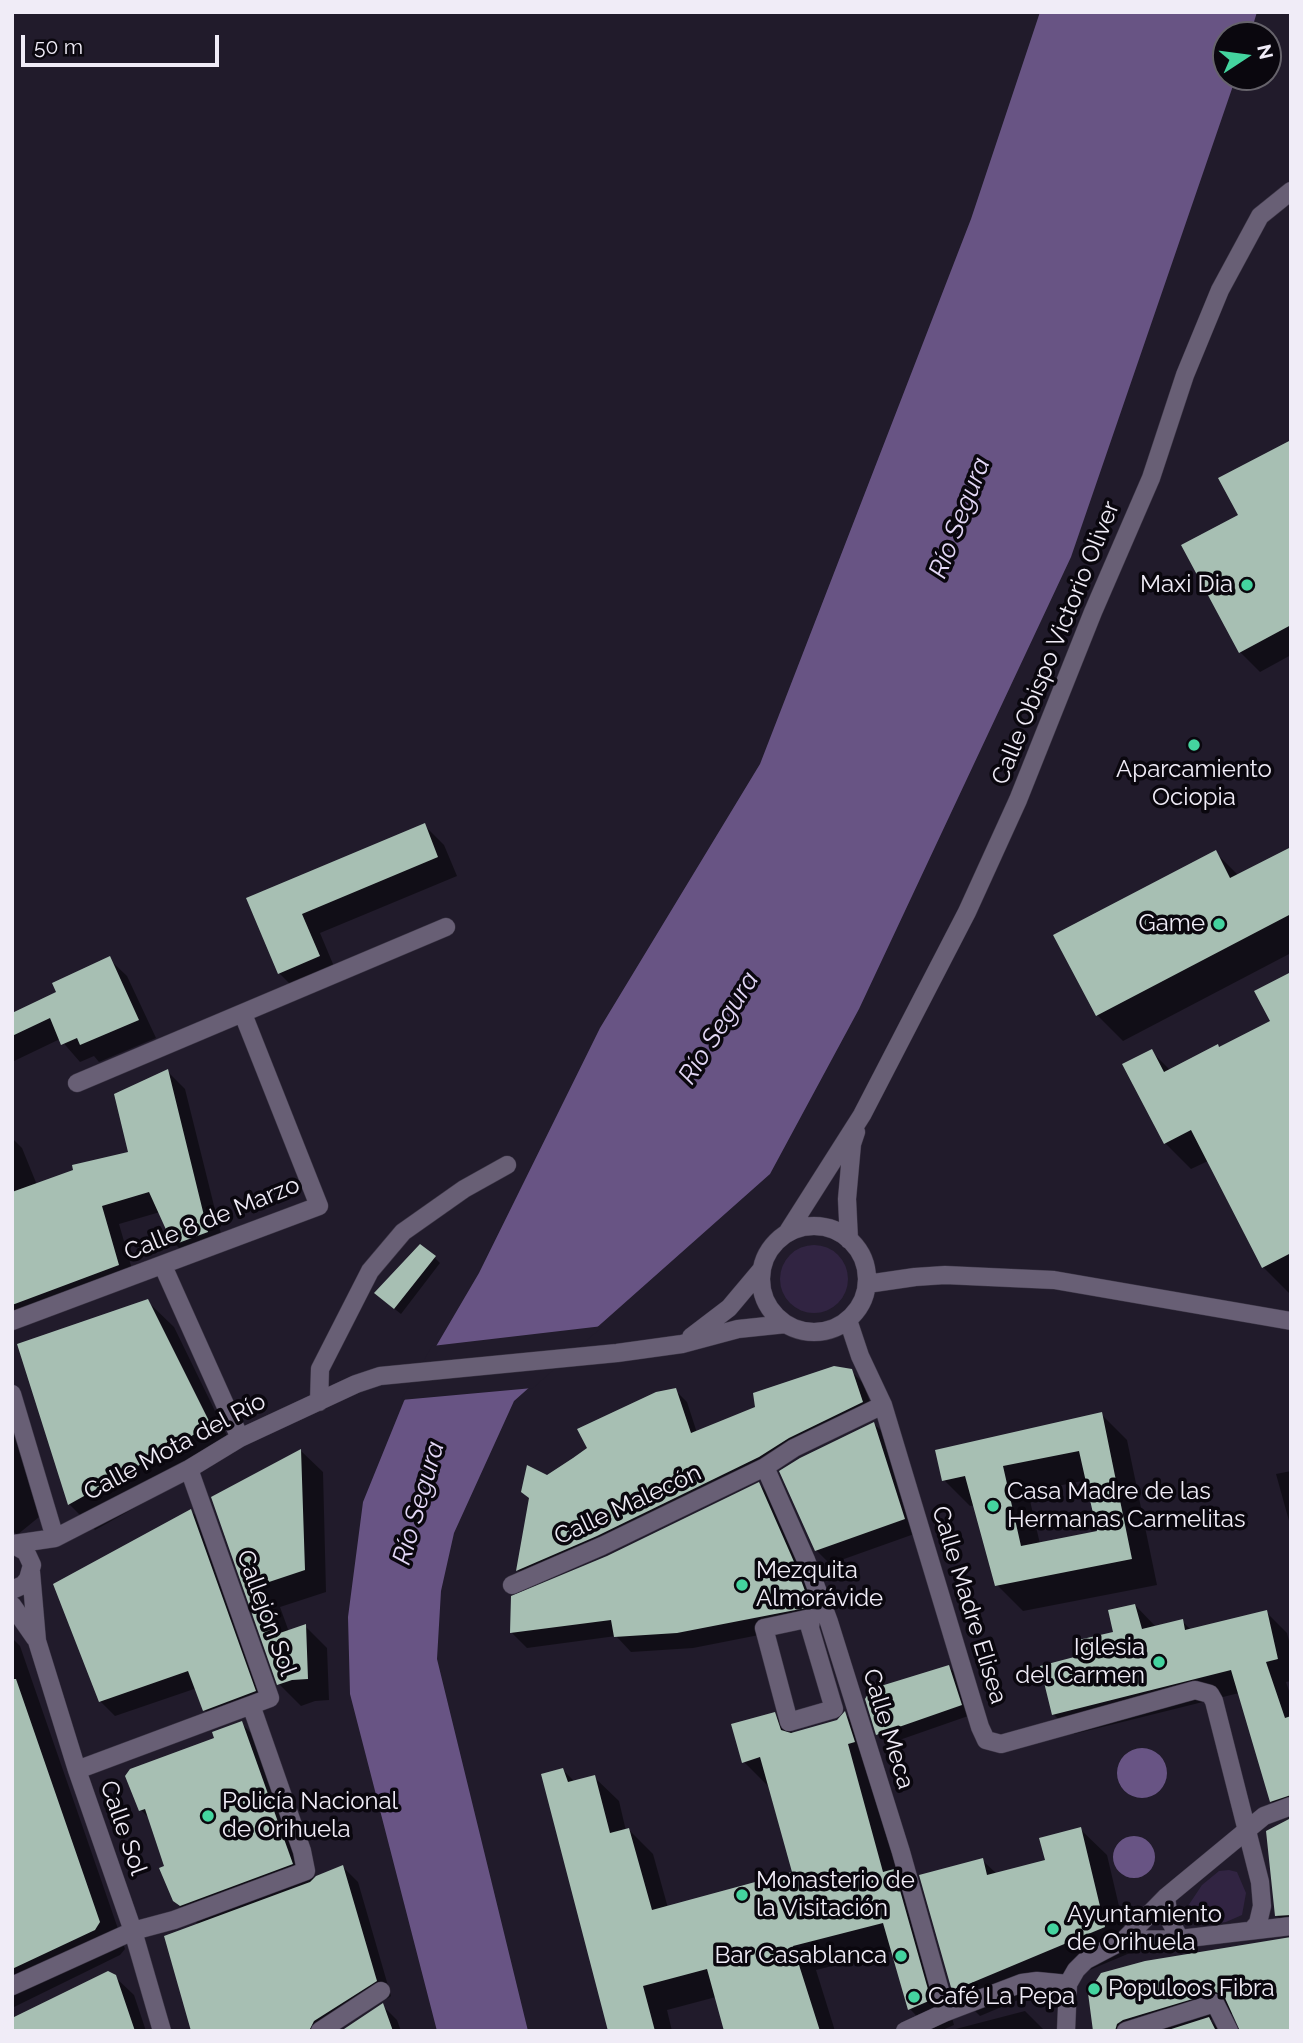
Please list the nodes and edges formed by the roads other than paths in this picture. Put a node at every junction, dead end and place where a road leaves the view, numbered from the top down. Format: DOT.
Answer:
graph roads {
  1 [pos="1291,191"];
  2 [pos="446,927"];
  3 [pos="243,1014"];
  4 [pos="77,1083"];
  5 [pos="862,1115"];
  6 [pos="507,1165"];
  7 [pos="787,1233"];
  8 [pos="849,1240"];
  9 [pos="163,1266"];
  10 [pos="761,1270"];
  11 [pos="867,1284"];
  12 [pos="848,1320"];
  13 [pos="12,1321"];
  14 [pos="1291,1321"];
  15 [pos="786,1324"];
  16 [pos="682,1344"];
  17 [pos="12,1394"];
  18 [pos="319,1402"];
  19 [pos="883,1405"];
  20 [pos="240,1438"];
  21 [pos="765,1466"];
  22 [pos="189,1469"];
  23 [pos="55,1538"];
  24 [pos="13,1544"];
  25 [pos="31,1569"];
  26 [pos="512,1586"];
  27 [pos="12,1590"];
  28 [pos="12,1605"];
  29 [pos="811,1618"];
  30 [pos="37,1641"];
  31 [pos="251,1705"];
  32 [pos="76,1770"];
  33 [pos="1291,1806"];
  34 [pos="1245,1840"];
  35 [pos="1166,1897"];
  36 [pos="1283,1927"];
  37 [pos="1252,1930"];
  38 [pos="133,1931"];
  39 [pos="1180,1939"];
  40 [pos="1124,1940"];
  41 [pos="1068,1984"];
  42 [pos="12,1986"];
  43 [pos="381,1991"];
  44 [pos="946,2012"];
  45 [pos="162,2031"];
  46 [pos="320,2031"];
  47 [pos="905,2031"];
  48 [pos="1066,2031"];
  49 [pos="1126,2031"];
  50 [pos="1229,2031"];
  1 -- 5 [label="street, Calle Obispo Victorio Oliver"];
  2 -- 3 [label="street"];
  3 -- 4 [label="street"];
  3 -- 9 [label="street, Calle 8 de Marzo"];
  5 -- 7 [label="street, Calle Obispo Victorio Oliver"];
  5 -- 8 [label="street, Calle Obispo Victorio Oliver"];
  6 -- 18 [label="street"];
  7 -- 8 [label="street"];
  7 -- 10 [label="street"];
  8 -- 11 [label="street"];
  9 -- 13 [label="street, Calle 8 de Marzo"];
  9 -- 20 [label="street"];
  10 -- 15 [label="street"];
  10 -- 16 [label="street"];
  11 -- 12 [label="street"];
  11 -- 14 [label="street"];
  12 -- 15 [label="street"];
  12 -- 19 [label="street, Calle Madre Elisea"];
  15 -- 16 [label="street"];
  16 -- 18 [label="street, Calle Mota del Río"];
  17 -- 23 [label="street"];
  18 -- 20 [label="street, Calle Mota del Río"];
  19 -- 21 [label="street, Calle Malecón"];
  19 -- 34 [label="street, Calle Madre Elisea"];
  20 -- 22 [label="street, Calle Mota del Río"];
  21 -- 26 [label="street, Calle Malecón"];
  21 -- 44 [label="street, Calle Meca"];
  22 -- 23 [label="street, Calle Mota del Río"];
  22 -- 31 [label="street, Callejón Sol"];
  23 -- 24 [label="street, Calle Mota del Río"];
  23 -- 25 [label="street, Calle Mota del Río"];
  24 -- 25 [label="street"];
  25 -- 27 [label="street, Calle Mota del Río"];
  25 -- 30 [label="street, Calle Sol"];
  28 -- 30 [label="street, Calle Sol"];
  29 -- 29 [label="street"];
  30 -- 32 [label="street, Calle Sol"];
  31 -- 32 [label="street, Callejón Sol"];
  31 -- 38 [label="street"];
  32 -- 38 [label="street, Calle Sol"];
  33 -- 34 [label="street"];
  34 -- 35 [label="street"];
  34 -- 37 [label="street"];
  35 -- 39 [label="street"];
  35 -- 40 [label="street"];
  36 -- 37 [label="street"];
  37 -- 39 [label="street"];
  38 -- 42 [label="street"];
  38 -- 45 [label="street, Calle Sol"];
  39 -- 40 [label="street"];
  40 -- 41 [label="street"];
  41 -- 44 [label="street"];
  41 -- 48 [label="street"];
  43 -- 46 [label="street"];
  44 -- 47 [label="street"];
  49 -- 50 [label="street"];
}
